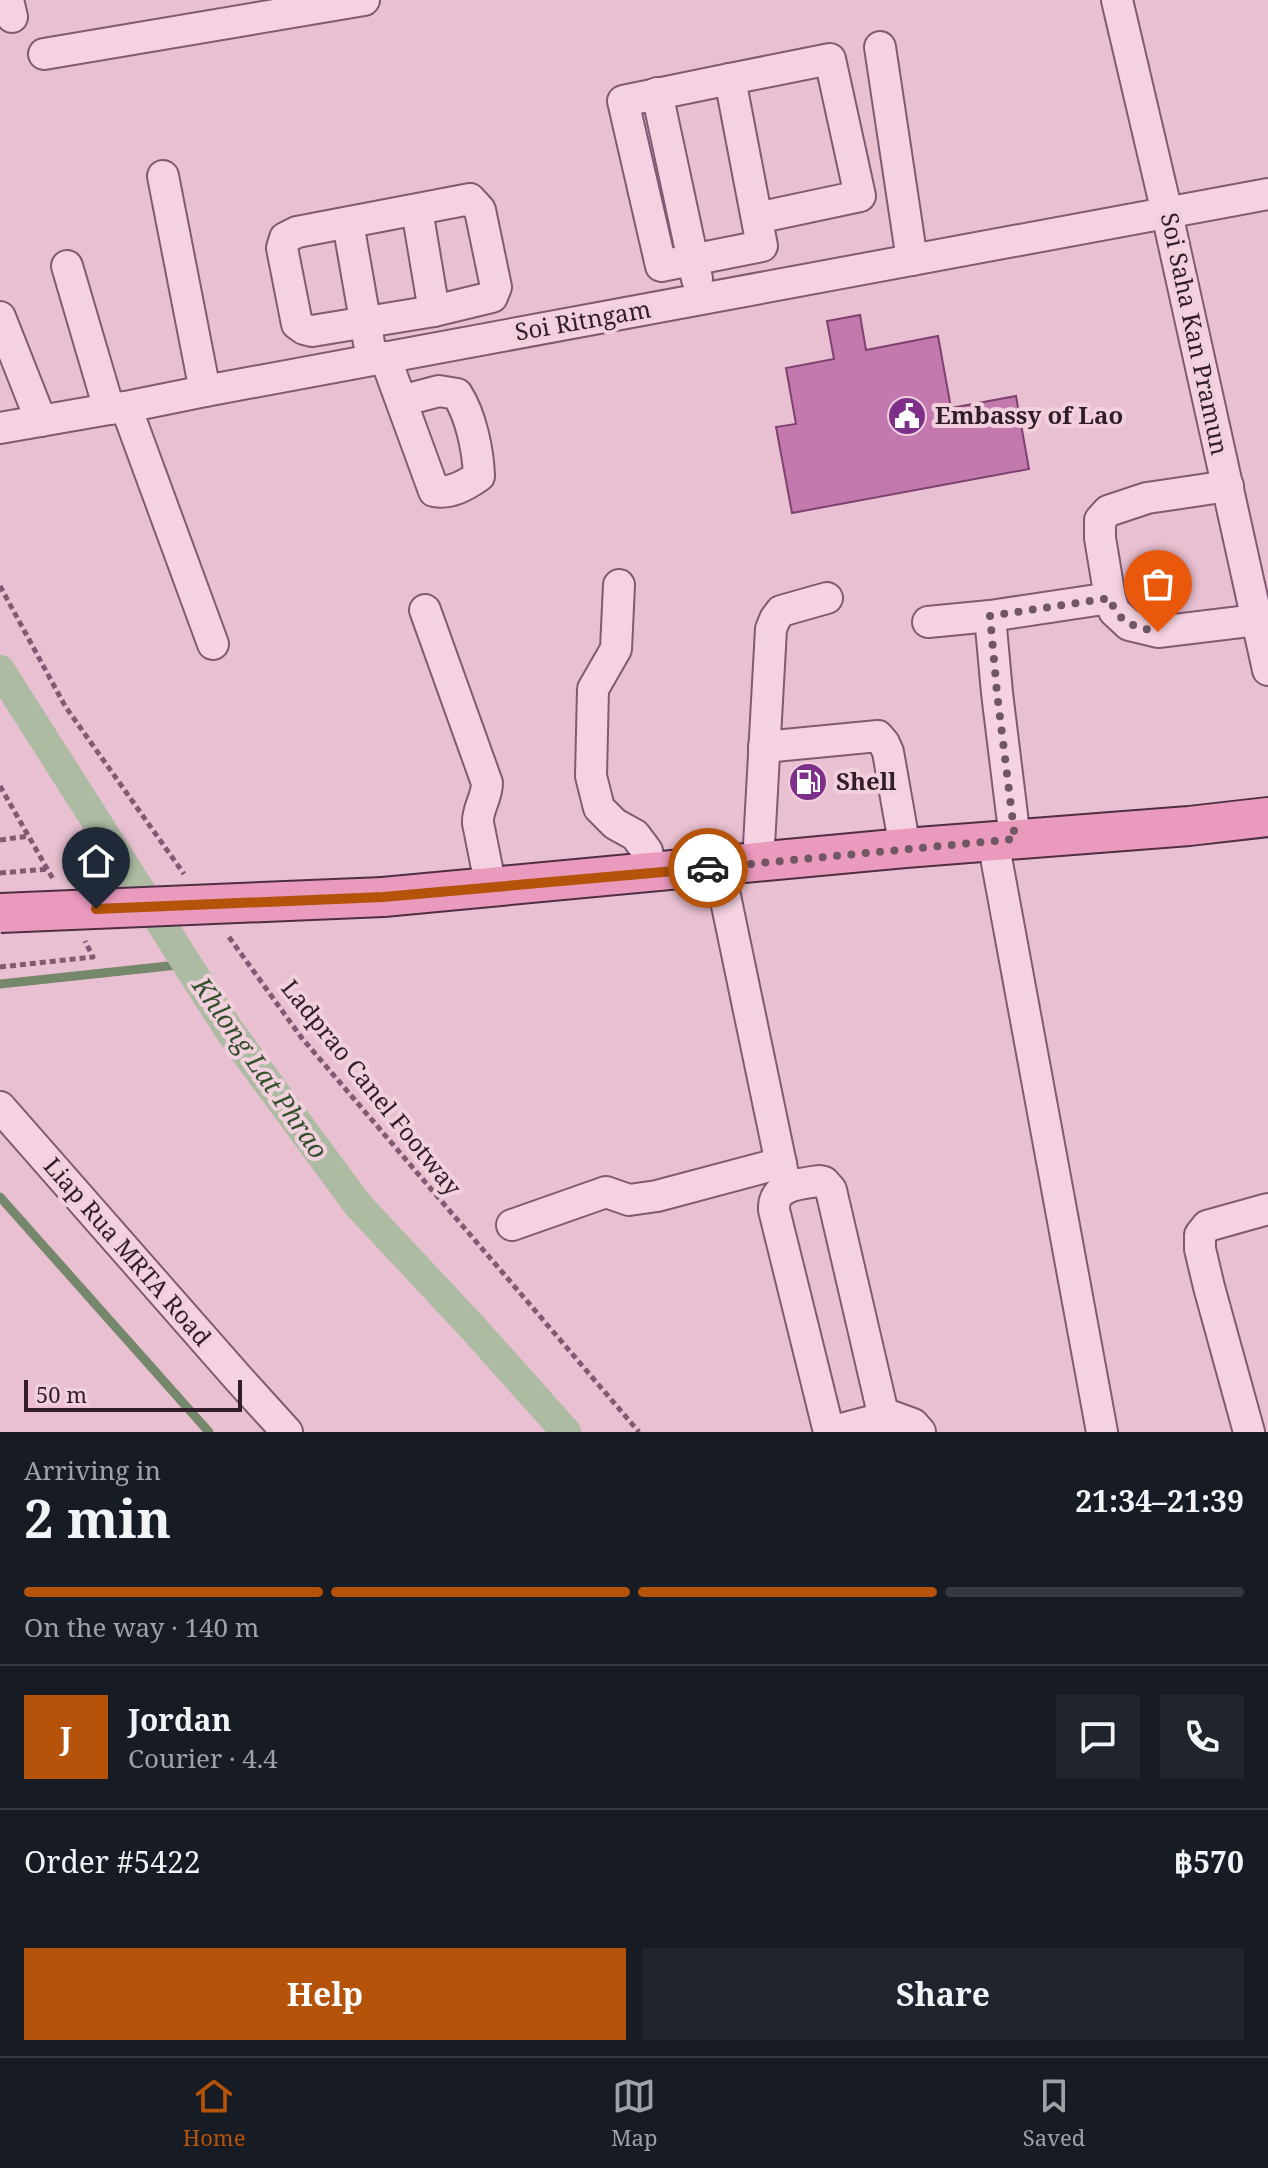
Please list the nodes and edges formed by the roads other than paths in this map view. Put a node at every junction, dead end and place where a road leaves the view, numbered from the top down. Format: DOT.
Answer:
graph roads {
  1 [pos="364,0"];
  2 [pos="1117,0"];
  3 [pos="880,47"];
  4 [pos="44,54"];
  5 [pos="730,79"];
  6 [pos="163,176"];
  7 [pos="1268,194"];
  8 [pos="417,210"];
  9 [pos="1167,213"];
  10 [pos="757,218"];
  11 [pos="348,223"];
  12 [pos="693,260"];
  13 [pos="912,260"];
  14 [pos="67,266"];
  15 [pos="701,299"];
  16 [pos="434,311"];
  17 [pos="0,317"];
  18 [pos="365,323"];
  19 [pos="378,358"];
  20 [pos="205,391"];
  21 [pos="401,401"];
  22 [pos="118,408"];
  23 [pos="41,421"];
  24 [pos="0,428"];
  25 [pos="1228,486"];
  26 [pos="619,585"];
  27 [pos="827,598"];
  28 [pos="1110,598"];
  29 [pos="425,610"];
  30 [pos="990,616"];
  31 [pos="1257,620"];
  32 [pos="928,622"];
  33 [pos="213,644"];
  34 [pos="1268,670"];
  35 [pos="764,747"];
  36 [pos="1268,817"];
  37 [pos="1004,840"];
  38 [pos="905,848"];
  39 [pos="758,863"];
  40 [pos="719,867"];
  41 [pos="652,873"];
  42 [pos="491,888"];
  43 [pos="0,913"];
  44 [pos="0,1107"];
  45 [pos="784,1176"];
  46 [pos="1268,1209"];
  47 [pos="512,1225"];
  48 [pos="884,1418"];
  49 [pos="287,1432"];
  50 [pos="829,1432"];
  51 [pos="920,1432"];
  52 [pos="1102,1432"];
  53 [pos="1249,1432"];
  1 -- 4 [label="street"];
  2 -- 9 [label="street, Soi Saha Kan Pramun"];
  3 -- 13 [label="street"];
  5 -- 10 [label="street"];
  5 -- 10 [label="street"];
  5 -- 12 [label="street"];
  6 -- 20 [label="street"];
  7 -- 9 [label="street, Soi Ritngam"];
  8 -- 11 [label="street"];
  8 -- 16 [label="street"];
  8 -- 16 [label="street"];
  9 -- 13 [label="street, Soi Ritngam"];
  9 -- 25 [label="street, Soi Saha Kan Pramun"];
  10 -- 12 [label="street"];
  11 -- 18 [label="street"];
  11 -- 18 [label="street"];
  12 -- 15 [label="street"];
  13 -- 15 [label="street, Soi Ritngam"];
  14 -- 22 [label="street"];
  15 -- 19 [label="street, Soi Ritngam"];
  16 -- 18 [label="street"];
  17 -- 23 [label="street"];
  18 -- 19 [label="street"];
  19 -- 20 [label="street, Soi Ritngam"];
  19 -- 21 [label="street"];
  20 -- 22 [label="street, Soi Ritngam"];
  22 -- 23 [label="street, Soi Ritngam"];
  22 -- 33 [label="street"];
  23 -- 24 [label="street, Soi Ritngam"];
  25 -- 28 [label="street"];
  25 -- 31 [label="street, Soi Saha Kan Pramun"];
  26 -- 41 [label="street"];
  27 -- 35 [label="street"];
  28 -- 30 [label="street"];
  28 -- 31 [label="street"];
  29 -- 42 [label="street"];
  30 -- 32 [label="street"];
  30 -- 37 [label="street"];
  31 -- 34 [label="street, Soi Saha Kan Pramun"];
  35 -- 38 [label="street"];
  35 -- 39 [label="street"];
  36 -- 37 [label="main road"];
  37 -- 38 [label="main road"];
  37 -- 52 [label="street"];
  38 -- 39 [label="main road"];
  39 -- 40 [label="main road"];
  40 -- 41 [label="main road"];
  40 -- 45 [label="street"];
  41 -- 42 [label="main road"];
  42 -- 43 [label="main road, bridge"];
  44 -- 49 [label="street, Liap Rua MRTA Road"];
  45 -- 47 [label="street"];
  45 -- 48 [label="street"];
  45 -- 50 [label="street"];
  46 -- 53 [label="street"];
  48 -- 50 [label="street"];
  48 -- 51 [label="street"];
}
